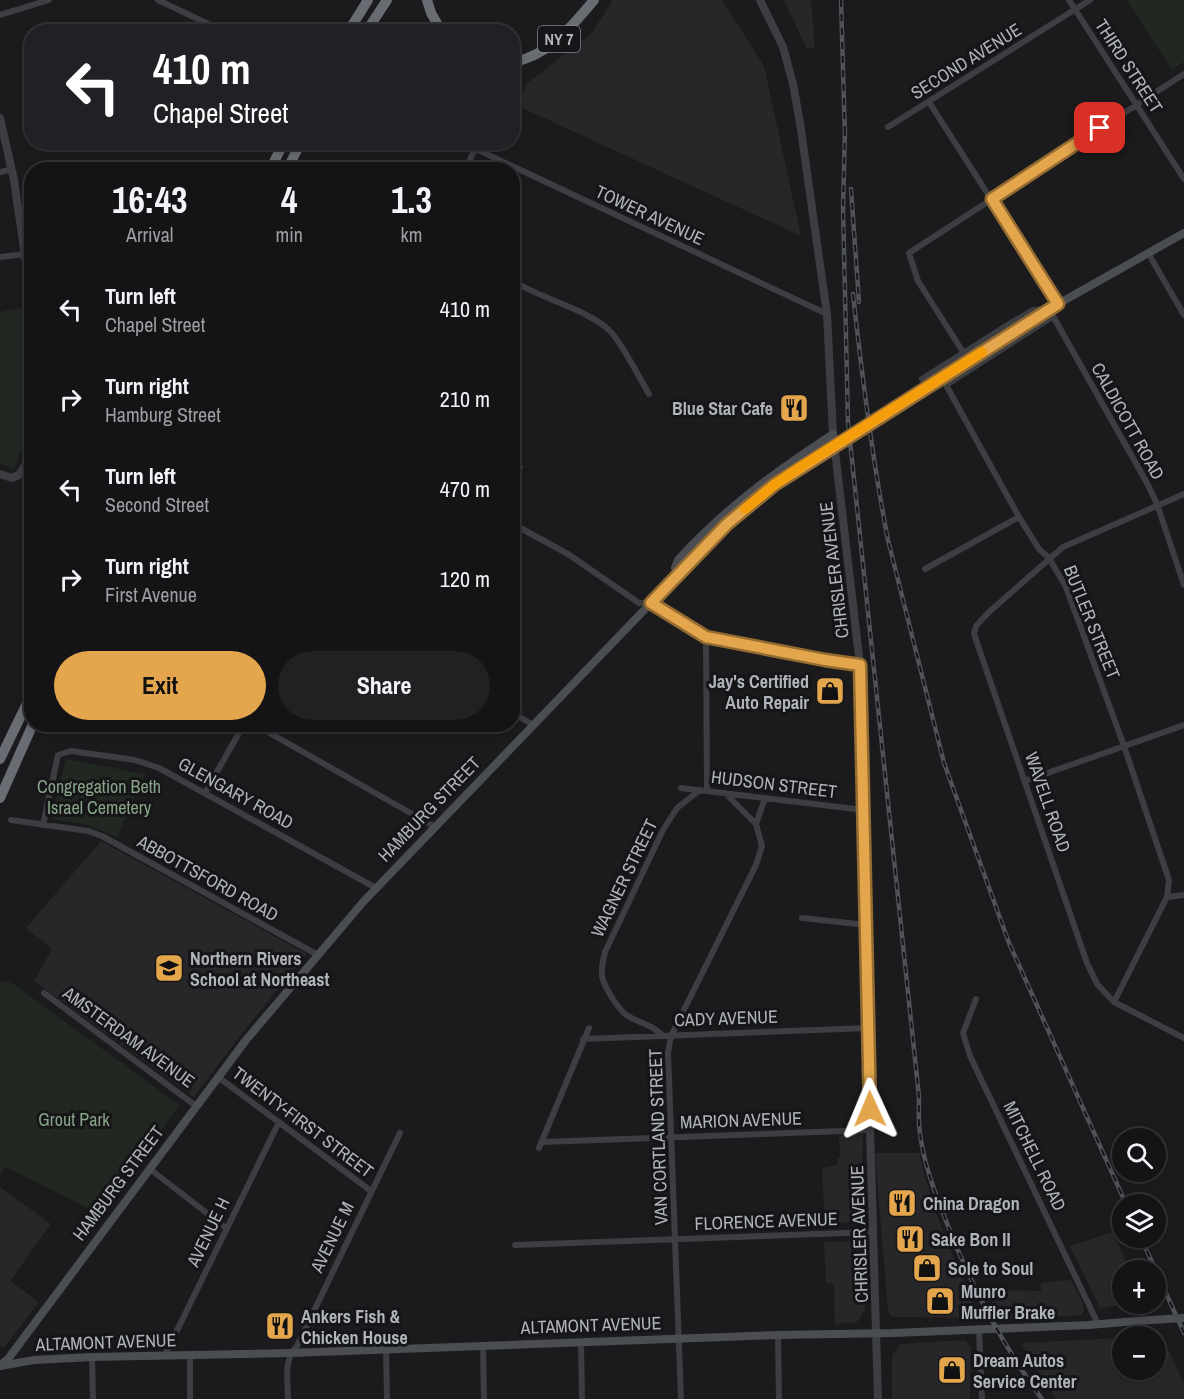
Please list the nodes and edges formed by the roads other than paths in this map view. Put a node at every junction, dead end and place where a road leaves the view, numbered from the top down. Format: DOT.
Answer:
graph roads {
  1 [pos="49,0"];
  2 [pos="158,0"];
  3 [pos="359,0"];
  4 [pos="368,0"];
  5 [pos="387,0"];
  6 [pos="427,0"];
  7 [pos="594,0"];
  8 [pos="760,0"];
  9 [pos="1069,0"];
  10 [pos="1089,0"];
  11 [pos="1075,10"];
  12 [pos="0,15"];
  13 [pos="208,24"];
  14 [pos="346,24"];
  15 [pos="353,24"];
  16 [pos="371,24"];
  17 [pos="437,24"];
  18 [pos="520,60"];
  19 [pos="1184,75"];
  20 [pos="929,102"];
  21 [pos="1137,105"];
  22 [pos="0,118"];
  23 [pos="888,127"];
  24 [pos="477,150"];
  25 [pos="503,162"];
  26 [pos="12,169"];
  27 [pos="520,170"];
  28 [pos="0,172"];
  29 [pos="1184,179"];
  30 [pos="992,199"];
  31 [pos="1184,233"];
  32 [pos="24,247"];
  33 [pos="1148,253"];
  34 [pos="24,254"];
  35 [pos="0,257"];
  36 [pos="520,285"];
  37 [pos="1058,304"];
  38 [pos="1051,313"];
  39 [pos="827,314"];
  40 [pos="1184,315"];
  41 [pos="963,352"];
  42 [pos="922,379"];
  43 [pos="649,394"];
  44 [pos="833,435"];
  45 [pos="24,467"];
  46 [pos="0,474"];
  47 [pos="1184,494"];
  48 [pos="1157,504"];
  49 [pos="1019,517"];
  50 [pos="520,528"];
  51 [pos="1049,558"];
  52 [pos="925,569"];
  53 [pos="677,574"];
  54 [pos="1184,585"];
  55 [pos="651,603"];
  56 [pos="706,637"];
  57 [pos="860,665"];
  58 [pos="24,710"];
  59 [pos="520,717"];
  60 [pos="533,725"];
  61 [pos="1184,725"];
  62 [pos="29,732"];
  63 [pos="239,732"];
  64 [pos="268,732"];
  65 [pos="1124,746"];
  66 [pos="0,759"];
  67 [pos="1024,781"];
  68 [pos="681,788"];
  69 [pos="704,791"];
  70 [pos="205,793"];
  71 [pos="725,793"];
  72 [pos="0,798"];
  73 [pos="765,798"];
  74 [pos="864,810"];
  75 [pos="11,820"];
  76 [pos="43,825"];
  77 [pos="756,825"];
  78 [pos="435,827"];
  79 [pos="375,888"];
  80 [pos="1184,895"];
  81 [pos="1167,897"];
  82 [pos="802,918"];
  83 [pos="867,925"];
  84 [pos="318,955"];
  85 [pos="44,993"];
  86 [pos="976,999"];
  87 [pos="1114,1002"];
  88 [pos="589,1028"];
  89 [pos="869,1028"];
  90 [pos="662,1035"];
  91 [pos="671,1036"];
  92 [pos="1184,1038"];
  93 [pos="583,1040"];
  94 [pos="218,1077"];
  95 [pos="196,1106"];
  96 [pos="279,1122"];
  97 [pos="870,1130"];
  98 [pos="400,1133"];
  99 [pos="671,1138"];
  100 [pos="150,1169"];
  101 [pos="371,1191"];
  102 [pos="226,1228"];
  103 [pos="874,1232"];
  104 [pos="676,1239"];
  105 [pos="515,1245"];
  106 [pos="1184,1318"];
  107 [pos="1098,1324"];
  108 [pos="979,1329"];
  109 [pos="877,1333"];
  110 [pos="778,1335"];
  111 [pos="679,1338"];
  112 [pos="581,1342"];
  113 [pos="483,1345"];
  114 [pos="386,1349"];
  115 [pos="291,1353"];
  116 [pos="190,1354"];
  117 [pos="165,1355"];
  118 [pos="92,1357"];
  119 [pos="0,1365"];
  120 [pos="93,1399"];
  121 [pos="190,1399"];
  122 [pos="288,1399"];
  123 [pos="387,1399"];
  124 [pos="484,1399"];
  125 [pos="582,1399"];
  126 [pos="681,1399"];
  127 [pos="779,1399"];
  128 [pos="878,1399"];
  129 [pos="982,1399"];
  1 -- 12 [label="street"];
  2 -- 13 [label="street"];
  3 -- 14 [label="highway"];
  4 -- 15 [label="highway"];
  5 -- 16 [label="highway"];
  6 -- 17 [label="highway"];
  7 -- 18 [label="highway, NY 7"];
  8 -- 39 [label="street, CHRISLER AVENUE"];
  9 -- 11 [label="street, THIRD STREET"];
  10 -- 11 [label="street, SECOND AVENUE"];
  11 -- 20 [label="street, SECOND AVENUE"];
  11 -- 21 [label="street, THIRD STREET"];
  19 -- 21 [label="street"];
  20 -- 23 [label="street, SECOND AVENUE"];
  20 -- 30 [label="street"];
  21 -- 29 [label="street, THIRD STREET"];
  21 -- 30 [label="street"];
  22 -- 26 [label="street"];
  24 -- 25 [label="street, TOWER AVENUE"];
  26 -- 28 [label="street"];
  26 -- 32 [label="street"];
  27 -- 39 [label="street, TOWER AVENUE"];
  30 -- 37 [label="street"];
  30 -- 41 [label="street"];
  31 -- 33 [label="main road, HAMBURG STREET"];
  33 -- 37 [label="main road, HAMBURG STREET"];
  33 -- 40 [label="street"];
  34 -- 35 [label="street"];
  36 -- 43 [label="street"];
  37 -- 38 [label="main road, HAMBURG STREET"];
  38 -- 41 [label="street"];
  38 -- 48 [label="street, CALDICOTT ROAD"];
  38 -- 49 [label="street, BUTLER STREET"];
  38 -- 53 [label="main road, HAMBURG STREET, bridge"];
  39 -- 44 [label="street, CHRISLER AVENUE"];
  41 -- 42 [label="street"];
  44 -- 53 [label="main road"];
  44 -- 57 [label="street, CHRISLER AVENUE"];
  45 -- 46 [label="street"];
  47 -- 48 [label="street, WAVELL ROAD"];
  48 -- 51 [label="street, WAVELL ROAD"];
  48 -- 54 [label="street, CALDICOTT ROAD"];
  49 -- 51 [label="street, BUTLER STREET"];
  49 -- 52 [label="street"];
  50 -- 55 [label="street"];
  51 -- 65 [label="street, BUTLER STREET"];
  51 -- 67 [label="street, WAVELL ROAD"];
  53 -- 55 [label="main road, HAMBURG STREET"];
  55 -- 56 [label="street"];
  55 -- 60 [label="main road, HAMBURG STREET"];
  56 -- 57 [label="street"];
  56 -- 69 [label="street"];
  57 -- 74 [label="street, CHRISLER AVENUE"];
  58 -- 66 [label="highway"];
  59 -- 60 [label="street"];
  60 -- 78 [label="main road, HAMBURG STREET"];
  61 -- 65 [label="street"];
  62 -- 72 [label="highway"];
  63 -- 70 [label="street"];
  64 -- 78 [label="street"];
  65 -- 67 [label="street"];
  65 -- 81 [label="street, BUTLER STREET"];
  67 -- 87 [label="street, WAVELL ROAD"];
  68 -- 69 [label="street, HUDSON STREET"];
  69 -- 71 [label="street, HUDSON STREET"];
  69 -- 90 [label="street, WAGNER STREET"];
  70 -- 76 [label="street, GLENGARY ROAD"];
  70 -- 79 [label="street, GLENGARY ROAD"];
  71 -- 73 [label="street, HUDSON STREET"];
  71 -- 77 [label="street"];
  73 -- 74 [label="street, HUDSON STREET"];
  73 -- 77 [label="street, VAN CORTLAND STREET"];
  74 -- 83 [label="street, CHRISLER AVENUE"];
  75 -- 76 [label="street, ABBOTTSFORD ROAD"];
  76 -- 84 [label="street, ABBOTTSFORD ROAD"];
  77 -- 91 [label="street, VAN CORTLAND STREET"];
  78 -- 79 [label="main road, HAMBURG STREET"];
  79 -- 84 [label="main road, HAMBURG STREET"];
  80 -- 81 [label="street"];
  81 -- 87 [label="street"];
  82 -- 83 [label="street"];
  83 -- 89 [label="street, CHRISLER AVENUE"];
  84 -- 94 [label="main road, HAMBURG STREET"];
  85 -- 95 [label="street, AMSTERDAM AVENUE"];
  86 -- 107 [label="street, MITCHELL ROAD"];
  87 -- 92 [label="street, WAVELL ROAD"];
  88 -- 93 [label="street"];
  89 -- 91 [label="street, CADY AVENUE"];
  89 -- 97 [label="street, CHRISLER AVENUE"];
  90 -- 91 [label="street, CADY AVENUE"];
  90 -- 93 [label="street, CADY AVENUE"];
  91 -- 99 [label="street, VAN CORTLAND STREET"];
  93 -- 99 [label="street, MARION AVENUE"];
  94 -- 95 [label="main road, HAMBURG STREET"];
  94 -- 96 [label="street, TWENTY-FIRST STREET"];
  95 -- 100 [label="main road, HAMBURG STREET"];
  96 -- 101 [label="street, TWENTY-FIRST STREET"];
  96 -- 102 [label="street, AVENUE H"];
  97 -- 99 [label="street, MARION AVENUE"];
  97 -- 103 [label="street, CHRISLER AVENUE"];
  98 -- 101 [label="street, AVENUE M"];
  99 -- 104 [label="street, VAN CORTLAND STREET"];
  100 -- 102 [label="street"];
  100 -- 119 [label="main road, HAMBURG STREET"];
  101 -- 115 [label="street, AVENUE M"];
  102 -- 117 [label="street, AVENUE H"];
  103 -- 104 [label="street, FLORENCE AVENUE"];
  103 -- 109 [label="street, CHRISLER AVENUE"];
  104 -- 105 [label="street, FLORENCE AVENUE"];
  104 -- 111 [label="street, VAN CORTLAND STREET"];
  106 -- 107 [label="main road, ALTAMONT AVENUE, bridge"];
  107 -- 108 [label="main road, ALTAMONT AVENUE"];
  108 -- 109 [label="main road, ALTAMONT AVENUE"];
  108 -- 129 [label="street"];
  109 -- 110 [label="main road, ALTAMONT AVENUE"];
  109 -- 128 [label="street, CHRISLER AVENUE"];
  110 -- 111 [label="main road, ALTAMONT AVENUE"];
  110 -- 127 [label="street"];
  111 -- 112 [label="main road, ALTAMONT AVENUE"];
  111 -- 126 [label="street, VAN CORTLAND STREET"];
  112 -- 113 [label="main road, ALTAMONT AVENUE"];
  112 -- 125 [label="street"];
  113 -- 114 [label="main road, ALTAMONT AVENUE"];
  113 -- 124 [label="street"];
  114 -- 115 [label="main road, ALTAMONT AVENUE"];
  114 -- 123 [label="street"];
  115 -- 116 [label="main road, ALTAMONT AVENUE"];
  115 -- 122 [label="street"];
  116 -- 117 [label="main road, ALTAMONT AVENUE"];
  116 -- 121 [label="street"];
  117 -- 118 [label="main road, ALTAMONT AVENUE"];
  118 -- 119 [label="main road, ALTAMONT AVENUE"];
  118 -- 120 [label="street"];
}
